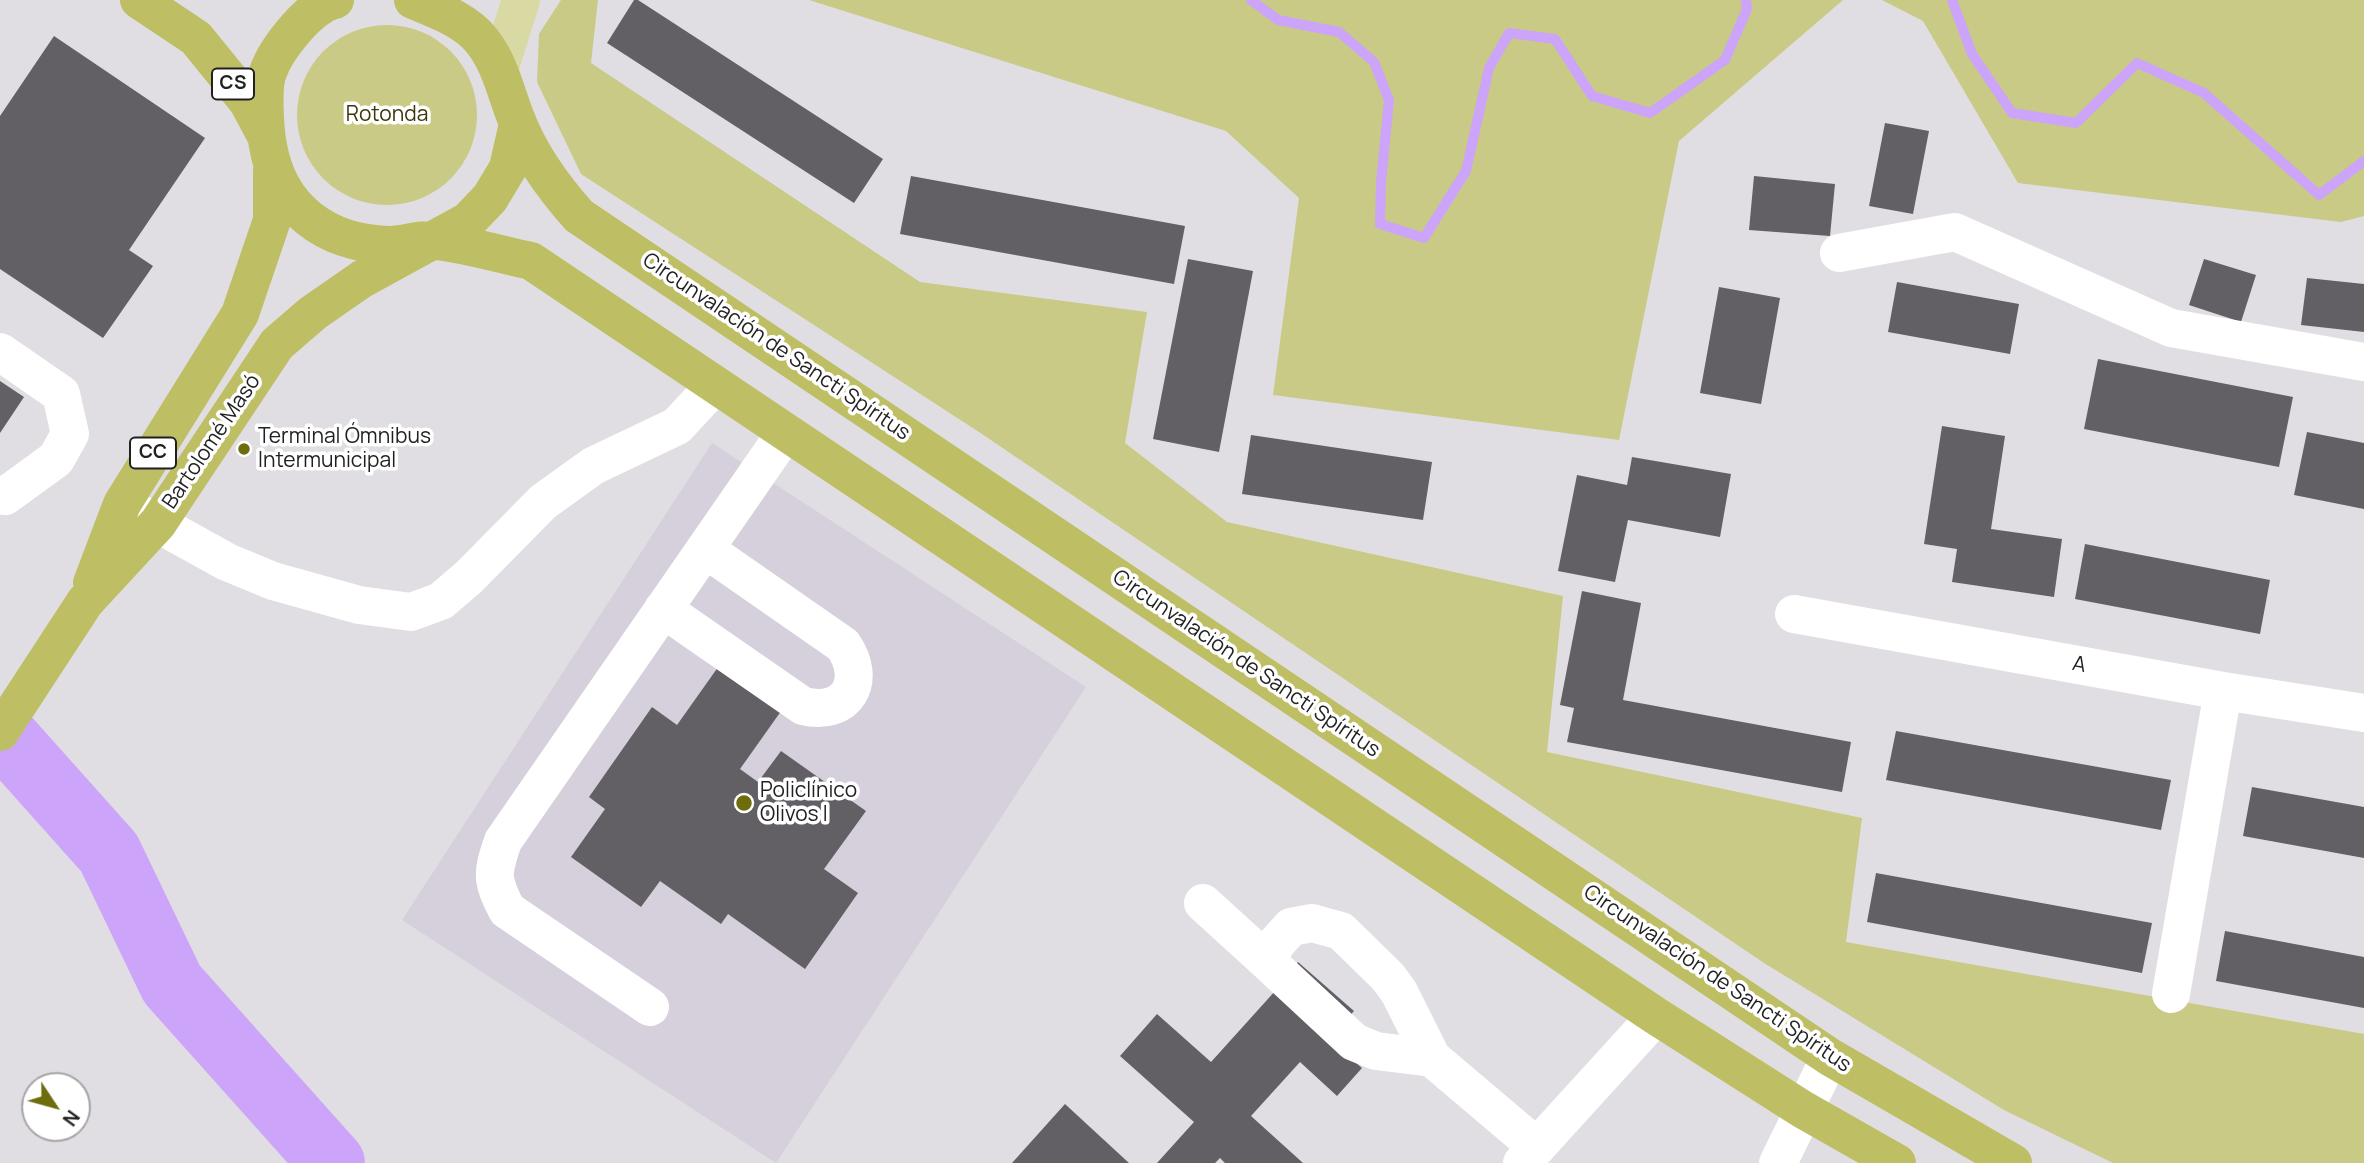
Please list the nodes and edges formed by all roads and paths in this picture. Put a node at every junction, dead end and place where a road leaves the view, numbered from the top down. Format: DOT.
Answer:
graph roads {
  1 [pos="139,0"];
  2 [pos="413,0"];
  3 [pos="521,0"];
  4 [pos="326,1"];
  5 [pos="499,70"];
  6 [pos="518,124"];
  7 [pos="268,151"];
  8 [pos="433,240"];
  9 [pos="1839,253"];
  10 [pos="0,352"];
  11 [pos="2364,362"];
  12 [pos="714,386"];
  13 [pos="786,432"];
  14 [pos="0,495"];
  15 [pos="122,503"];
  16 [pos="158,523"];
  17 [pos="705,549"];
  18 [pos="85,601"];
  19 [pos="663,610"];
  20 [pos="1794,614"];
  21 [pos="2222,691"];
  22 [pos="2364,713"];
  23 [pos="0,733"];
  24 [pos="1203,902"];
  25 [pos="1270,964"];
  26 [pos="2171,994"];
  27 [pos="650,1007"];
  28 [pos="1656,1016"];
  29 [pos="1830,1056"];
  30 [pos="1432,1058"];
  31 [pos="1802,1109"];
  32 [pos="1529,1155"];
  33 [pos="1778,1163"];
  34 [pos="1897,1163"];
  35 [pos="2013,1163"];
  1 -- 7 [label="highway, CS"];
  2 -- 5 [label="highway, Circunvalación de Sancti Spíritus"];
  3 -- 5 [label="main road"];
  4 -- 7 [label="highway, CC"];
  5 -- 6 [label="highway, Circunvalación de Sancti Spíritus"];
  6 -- 8 [label="highway, CC"];
  6 -- 29 [label="highway, Circunvalación de Sancti Spíritus"];
  7 -- 8 [label="highway, CC"];
  7 -- 15 [label="highway, Bartolomé Masó / CC"];
  8 -- 12 [label="highway"];
  8 -- 16 [label="highway, Bartolomé Masó / CC"];
  9 -- 11 [label="street"];
  10 -- 14 [label="street"];
  12 -- 13 [label="highway"];
  12 -- 16 [label="street"];
  13 -- 17 [label="street"];
  13 -- 28 [label="highway"];
  15 -- 16 [label="street"];
  15 -- 18 [label="highway, Bartolomé Masó / CC"];
  16 -- 18 [label="highway, Bartolomé Masó / CC"];
  17 -- 19 [label="street"];
  17 -- 19 [label="street"];
  18 -- 23 [label="highway, CC"];
  19 -- 27 [label="street"];
  20 -- 21 [label="street, A"];
  21 -- 22 [label="street, A"];
  21 -- 26 [label="street"];
  24 -- 25 [label="street"];
  25 -- 30 [label="street"];
  25 -- 30 [label="street"];
  28 -- 31 [label="highway"];
  28 -- 32 [label="street"];
  29 -- 31 [label="street"];
  29 -- 35 [label="highway, Circunvalación de Sancti Spíritus"];
  30 -- 32 [label="street"];
  31 -- 33 [label="street"];
  31 -- 34 [label="highway"];
}
